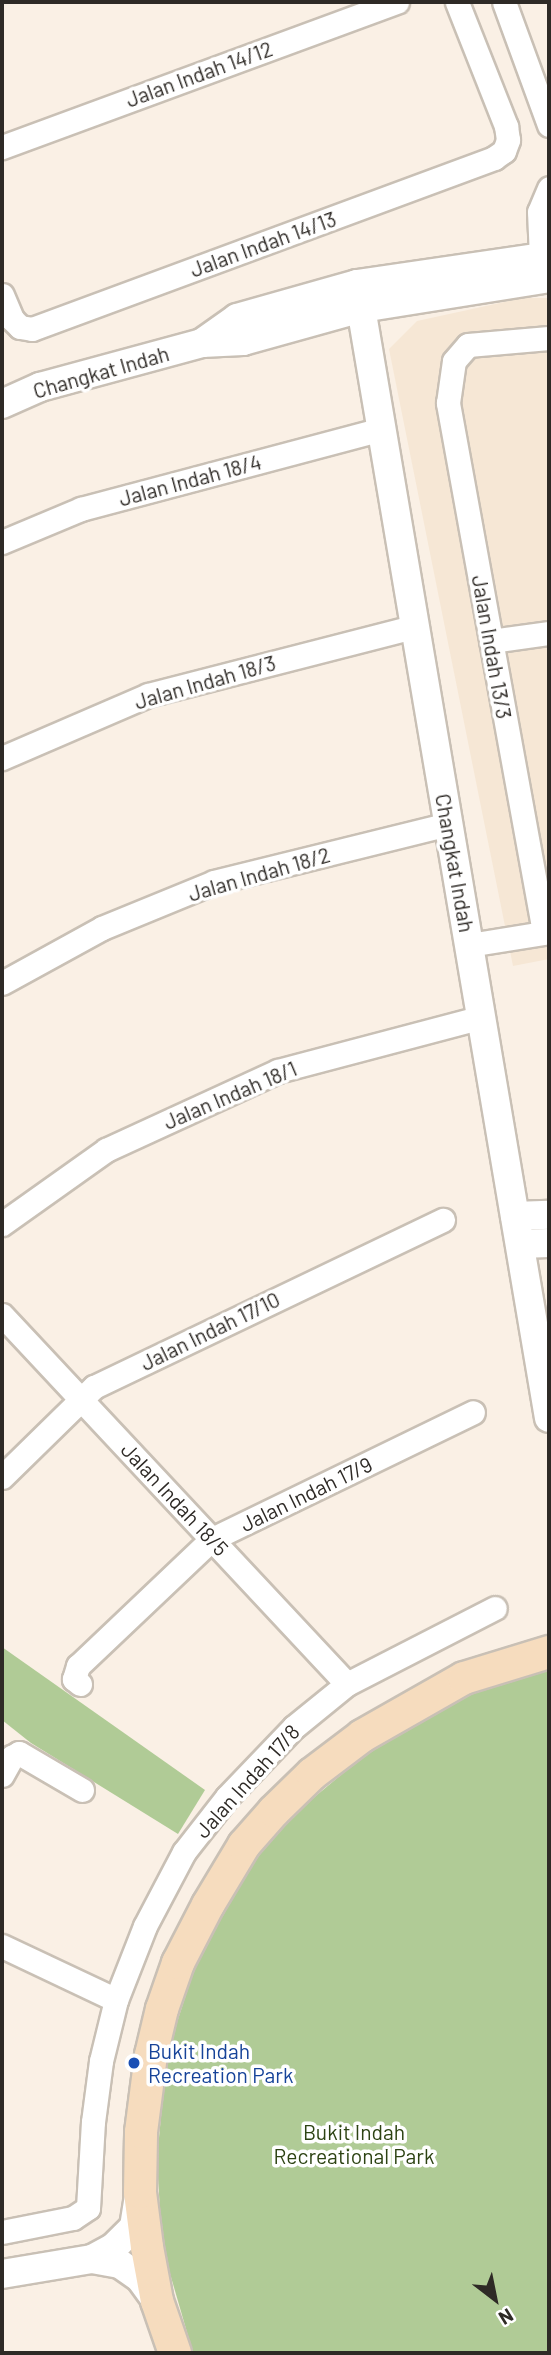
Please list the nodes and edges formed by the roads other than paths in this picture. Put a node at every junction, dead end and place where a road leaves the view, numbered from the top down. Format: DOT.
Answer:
graph roads {
  1 [pos="397,2"];
  2 [pos="457,2"];
  3 [pos="504,2"];
  4 [pos="549,125"];
  5 [pos="2,147"];
  6 [pos="549,188"];
  7 [pos="547,264"];
  8 [pos="2,295"];
  9 [pos="360,296"];
  10 [pos="549,338"];
  11 [pos="2,404"];
  12 [pos="382,429"];
  13 [pos="2,542"];
  14 [pos="416,626"];
  15 [pos="549,633"];
  16 [pos="491,641"];
  17 [pos="2,758"];
  18 [pos="449,824"];
  19 [pos="546,932"];
  20 [pos="469,945"];
  21 [pos="2,983"];
  22 [pos="482,1017"];
  23 [pos="549,1215"];
  24 [pos="443,1220"];
  25 [pos="2,1224"];
  26 [pos="517,1230"];
  27 [pos="549,1242"];
  28 [pos="2,1315"];
  29 [pos="82,1401"];
  30 [pos="473,1412"];
  31 [pos="549,1418"];
  32 [pos="2,1477"];
  33 [pos="212,1539"];
  34 [pos="495,1608"];
  35 [pos="546,1650"];
  36 [pos="80,1684"];
  37 [pos="347,1684"];
  38 [pos="2,1774"];
  39 [pos="82,1790"];
  40 [pos="2,1946"];
  41 [pos="116,2000"];
  42 [pos="140,2192"];
  43 [pos="2,2232"];
  44 [pos="92,2259"];
  45 [pos="2,2274"];
  46 [pos="157,2301"];
  47 [pos="175,2353"];
  1 -- 5 [label="street, Jalan Indah 14/12"];
  2 -- 8 [label="street, Jalan Indah 14/13"];
  3 -- 4 [label="street"];
  6 -- 7 [label="street"];
  7 -- 9 [label="street, Changkat Indah"];
  9 -- 11 [label="street, Changkat Indah"];
  9 -- 12 [label="street, Changkat Indah"];
  10 -- 16 [label="street, Jalan Indah 13/3"];
  12 -- 13 [label="street, Jalan Indah 18/4"];
  12 -- 14 [label="street, Changkat Indah"];
  14 -- 17 [label="street, Jalan Indah 18/3"];
  14 -- 18 [label="street, Changkat Indah"];
  15 -- 16 [label="street"];
  16 -- 19 [label="street, Jalan Indah 13/3"];
  18 -- 20 [label="street, Changkat Indah"];
  18 -- 21 [label="street, Jalan Indah 18/2"];
  19 -- 20 [label="street"];
  20 -- 22 [label="street, Changkat Indah"];
  22 -- 25 [label="street, Jalan Indah 18/1"];
  22 -- 26 [label="street, Changkat Indah"];
  23 -- 26 [label="street"];
  24 -- 29 [label="street, Jalan Indah 17/10"];
  26 -- 27 [label="street"];
  26 -- 31 [label="street, Changkat Indah"];
  28 -- 29 [label="street, Jalan Indah 18/5"];
  29 -- 32 [label="street, Jalan Indah 17/10"];
  29 -- 33 [label="street, Jalan Indah 18/5"];
  30 -- 33 [label="street, Jalan Indah 17/9"];
  33 -- 36 [label="street, Jalan Indah 17/9"];
  33 -- 37 [label="street, Jalan Indah 18/5"];
  34 -- 37 [label="street, Jalan Indah 17/8"];
  35 -- 42 [label="main road"];
  37 -- 41 [label="street, Jalan Indah 17/8"];
  38 -- 39 [label="street"];
  40 -- 41 [label="street"];
  41 -- 43 [label="street, Jalan Indah 17/8"];
  42 -- 44 [label="street"];
  42 -- 46 [label="main road"];
  44 -- 45 [label="street"];
  44 -- 46 [label="street"];
  46 -- 47 [label="main road"];
}
